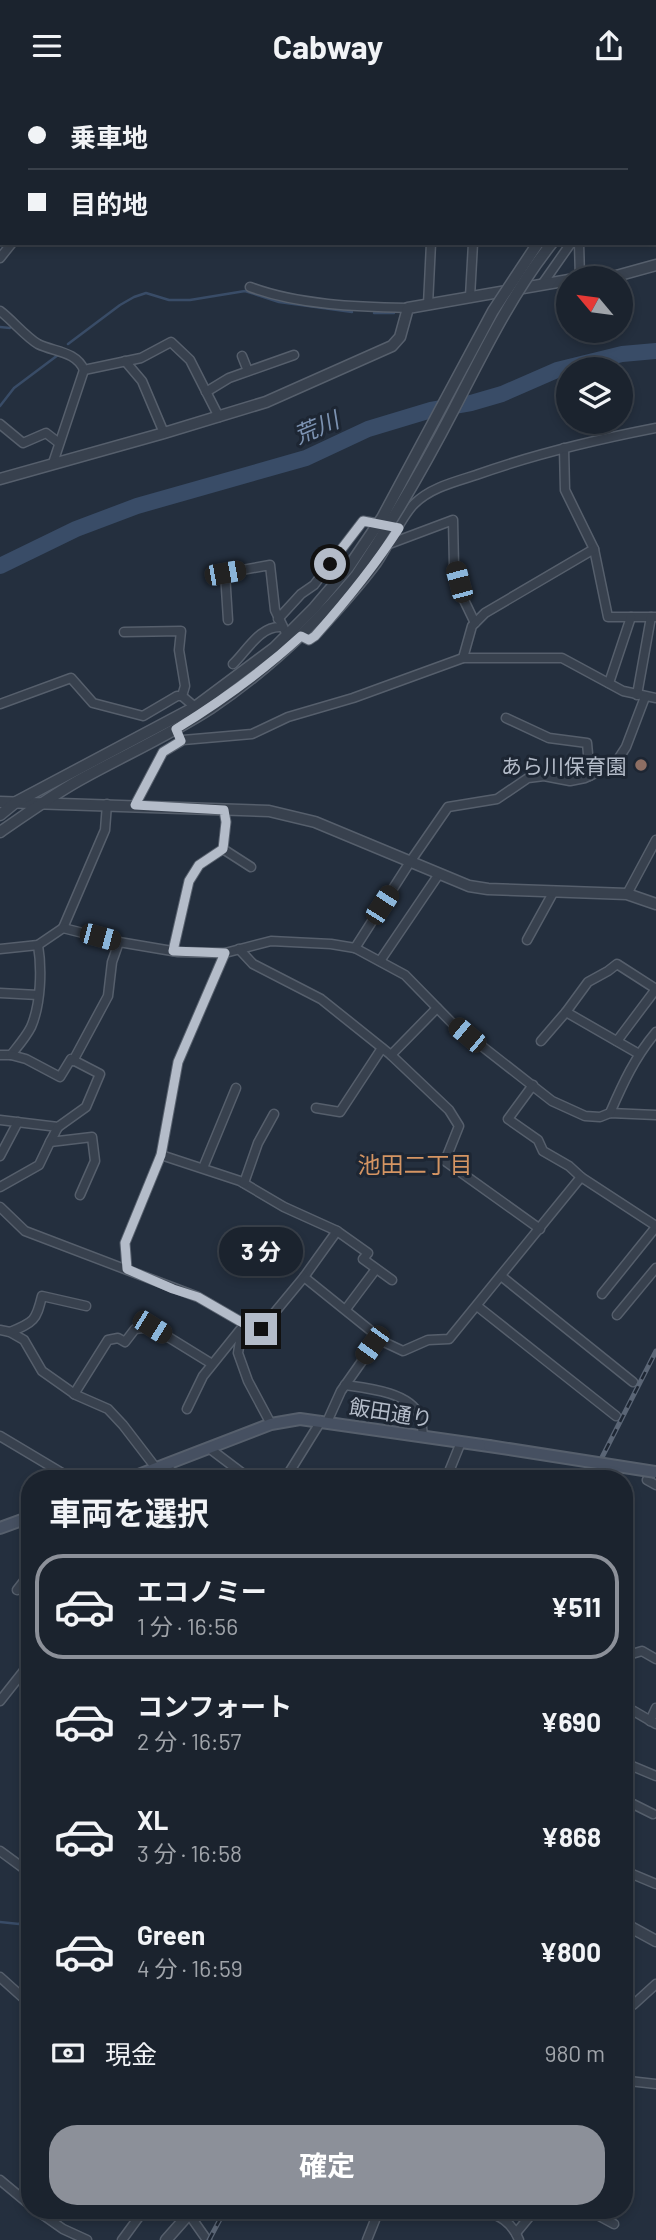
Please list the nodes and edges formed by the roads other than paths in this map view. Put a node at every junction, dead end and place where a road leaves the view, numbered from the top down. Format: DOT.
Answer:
graph roads {
  1 [pos="431,245"];
  2 [pos="473,245"];
  3 [pos="537,245"];
  4 [pos="550,245"];
  5 [pos="569,245"];
  6 [pos="579,245"];
  7 [pos="656,264"];
  8 [pos="580,266"];
  9 [pos="634,271"];
  10 [pos="556,282"];
  11 [pos="543,283"];
  12 [pos="250,287"];
  13 [pos="470,297"];
  14 [pos="428,305"];
  15 [pos="408,308"];
  16 [pos="0,311"];
  17 [pos="294,355"];
  18 [pos="242,356"];
  19 [pos="125,361"];
  20 [pos="84,370"];
  21 [pos="248,372"];
  22 [pos="206,392"];
  23 [pos="219,417"];
  24 [pos="0,423"];
  25 [pos="656,428"];
  26 [pos="164,433"];
  27 [pos="59,443"];
  28 [pos="564,448"];
  29 [pos="53,463"];
  30 [pos="0,479"];
  31 [pos="399,528"];
  32 [pos="403,539"];
  33 [pos="389,544"];
  34 [pos="594,549"];
  35 [pos="631,617"];
  36 [pos="653,617"];
  37 [pos="228,620"];
  38 [pos="475,623"];
  39 [pos="283,627"];
  40 [pos="124,632"];
  41 [pos="301,636"];
  42 [pos="463,658"];
  43 [pos="233,664"];
  44 [pos="608,684"];
  45 [pos="182,696"];
  46 [pos="641,696"];
  47 [pos="656,698"];
  48 [pos="0,704"];
  49 [pos="195,707"];
  50 [pos="506,718"];
  51 [pos="176,729"];
  52 [pos="181,741"];
  53 [pos="590,776"];
  54 [pos="0,802"];
  55 [pos="16,802"];
  56 [pos="42,803"];
  57 [pos="107,804"];
  58 [pos="135,805"];
  59 [pos="224,810"];
  60 [pos="0,815"];
  61 [pos="0,832"];
  62 [pos="656,840"];
  63 [pos="223,849"];
  64 [pos="410,862"];
  65 [pos="251,867"];
  66 [pos="439,874"];
  67 [pos="554,891"];
  68 [pos="627,894"];
  69 [pos="656,904"];
  70 [pos="64,927"];
  71 [pos="527,940"];
  72 [pos="119,942"];
  73 [pos="38,945"];
  74 [pos="355,948"];
  75 [pos="0,949"];
  76 [pos="239,949"];
  77 [pos="173,951"];
  78 [pos="225,953"];
  79 [pos="380,961"];
  80 [pos="656,989"];
  81 [pos="0,993"];
  82 [pos="38,995"];
  83 [pos="437,1008"];
  84 [pos="566,1012"];
  85 [pos="656,1032"];
  86 [pos="541,1041"];
  87 [pos="617,1041"];
  88 [pos="382,1048"];
  89 [pos="639,1054"];
  90 [pos="0,1055"];
  91 [pos="11,1055"];
  92 [pos="391,1055"];
  93 [pos="74,1061"];
  94 [pos="533,1085"];
  95 [pos="236,1088"];
  96 [pos="316,1108"];
  97 [pos="655,1112"];
  98 [pos="610,1113"];
  99 [pos="274,1114"];
  100 [pos="0,1120"];
  101 [pos="18,1122"];
  102 [pos="58,1127"];
  103 [pos="50,1142"];
  104 [pos="161,1155"];
  105 [pos="0,1156"];
  106 [pos="203,1168"];
  107 [pos="581,1177"];
  108 [pos="244,1184"];
  109 [pos="0,1187"];
  110 [pos="80,1195"];
  111 [pos="1,1210"];
  112 [pos="656,1226"];
  113 [pos="540,1229"];
  114 [pos="337,1231"];
  115 [pos="656,1268"];
  116 [pos="127,1269"];
  117 [pos="376,1269"];
  118 [pos="304,1276"];
  119 [pos="501,1276"];
  120 [pos="392,1280"];
  121 [pos="602,1294"];
  122 [pos="477,1305"];
  123 [pos="86,1306"];
  124 [pos="346,1309"];
  125 [pos="617,1315"];
  126 [pos="242,1325"];
  127 [pos="0,1330"];
  128 [pos="10,1332"];
  129 [pos="379,1337"];
  130 [pos="212,1364"];
  131 [pos="633,1382"];
  132 [pos="345,1385"];
  133 [pos="74,1394"];
  134 [pos="187,1409"];
  135 [pos="616,1416"];
  136 [pos="324,1421"];
  137 [pos="271,1424"];
  138 [pos="0,1436"];
  139 [pos="423,1436"];
  140 [pos="461,1442"];
  141 [pos="209,1448"];
  142 [pos="168,1463"];
  143 [pos="156,1468"];
  144 [pos="57,1470"];
  145 [pos="151,1470"];
  146 [pos="170,1470"];
  147 [pos="238,1470"];
  148 [pos="291,1470"];
  149 [pos="450,1470"];
  150 [pos="618,1470"];
  151 [pos="633,1473"];
  152 [pos="652,1476"];
  153 [pos="656,1485"];
  154 [pos="21,1520"];
  155 [pos="0,1528"];
  156 [pos="21,1585"];
  157 [pos="17,1590"];
  158 [pos="633,1654"];
  159 [pos="656,1659"];
  160 [pos="21,1674"];
  161 [pos="0,1701"];
  162 [pos="656,1708"];
  163 [pos="633,1711"];
  164 [pos="653,1722"];
  165 [pos="633,1766"];
  166 [pos="656,1776"];
  167 [pos="633,1804"];
  168 [pos="653,1814"];
  169 [pos="0,1851"];
  170 [pos="21,1866"];
  171 [pos="633,1874"];
  172 [pos="656,1884"];
  173 [pos="633,1928"];
  174 [pos="656,1941"];
  175 [pos="0,1977"];
  176 [pos="656,1984"];
  177 [pos="21,1996"];
  178 [pos="633,2005"];
  179 [pos="633,2082"];
  180 [pos="656,2084"];
  181 [pos="0,2180"];
  182 [pos="21,2198"];
  183 [pos="50,2219"];
  184 [pos="137,2219"];
  185 [pos="182,2219"];
  186 [pos="192,2219"];
  187 [pos="375,2219"];
  188 [pos="503,2219"];
  189 [pos="529,2219"];
  190 [pos="605,2219"];
  191 [pos="614,2224"];
  192 [pos="518,2236"];
  193 [pos="88,2240"];
  194 [pos="122,2240"];
  195 [pos="166,2240"];
  196 [pos="206,2240"];
  197 [pos="367,2240"];
  1 -- 14 [label="street"];
  2 -- 13 [label="street"];
  3 -- 39 [label="street, bridge"];
  4 -- 41 [label="street, bridge"];
  5 -- 11 [label="street"];
  6 -- 8 [label="street"];
  7 -- 9 [label="street"];
  10 -- 11 [label="street"];
  11 -- 13 [label="street"];
  12 -- 15 [label="street"];
  13 -- 14 [label="street"];
  14 -- 15 [label="street"];
  15 -- 23 [label="street"];
  16 -- 20 [label="street"];
  17 -- 21 [label="street"];
  18 -- 21 [label="street"];
  19 -- 20 [label="street"];
  19 -- 22 [label="street"];
  19 -- 26 [label="street"];
  20 -- 27 [label="street"];
  21 -- 22 [label="street"];
  22 -- 23 [label="street"];
  23 -- 26 [label="street"];
  24 -- 27 [label="street"];
  25 -- 28 [label="street"];
  26 -- 29 [label="street"];
  27 -- 29 [label="street"];
  28 -- 31 [label="street"];
  28 -- 34 [label="street"];
  29 -- 30 [label="street"];
  31 -- 32 [label="street"];
  31 -- 33 [label="street"];
  31 -- 39 [label="street"];
  32 -- 33 [label="street"];
  32 -- 38 [label="street"];
  33 -- 41 [label="street"];
  34 -- 35 [label="street"];
  34 -- 38 [label="street"];
  35 -- 36 [label="street"];
  35 -- 44 [label="street"];
  36 -- 46 [label="street"];
  37 -- 39 [label="street"];
  38 -- 42 [label="street"];
  39 -- 43 [label="street"];
  39 -- 49 [label="street"];
  40 -- 45 [label="street"];
  41 -- 51 [label="street"];
  42 -- 44 [label="street"];
  42 -- 52 [label="street"];
  44 -- 46 [label="street"];
  45 -- 48 [label="street"];
  45 -- 49 [label="street"];
  46 -- 47 [label="street"];
  46 -- 53 [label="street"];
  49 -- 55 [label="street"];
  50 -- 53 [label="street"];
  51 -- 52 [label="street"];
  51 -- 56 [label="street"];
  52 -- 58 [label="street"];
  53 -- 64 [label="street"];
  54 -- 55 [label="street"];
  55 -- 56 [label="street"];
  55 -- 60 [label="street"];
  56 -- 57 [label="street"];
  56 -- 61 [label="street"];
  57 -- 58 [label="street"];
  57 -- 70 [label="street"];
  58 -- 59 [label="street"];
  59 -- 63 [label="street"];
  59 -- 64 [label="street"];
  62 -- 68 [label="street"];
  63 -- 65 [label="street"];
  63 -- 77 [label="street"];
  64 -- 66 [label="street"];
  64 -- 74 [label="street"];
  66 -- 67 [label="street"];
  66 -- 79 [label="street"];
  67 -- 68 [label="street"];
  67 -- 71 [label="street"];
  68 -- 69 [label="street"];
  70 -- 72 [label="street"];
  70 -- 73 [label="street"];
  72 -- 77 [label="street"];
  72 -- 93 [label="street"];
  73 -- 75 [label="street"];
  73 -- 82 [label="street"];
  74 -- 76 [label="street"];
  74 -- 79 [label="street"];
  76 -- 78 [label="street"];
  76 -- 88 [label="street"];
  77 -- 78 [label="street"];
  78 -- 104 [label="street"];
  79 -- 83 [label="street"];
  80 -- 84 [label="street"];
  80 -- 87 [label="street"];
  81 -- 82 [label="street"];
  82 -- 91 [label="street"];
  83 -- 92 [label="street"];
  83 -- 94 [label="street"];
  84 -- 86 [label="street"];
  84 -- 87 [label="street"];
  85 -- 89 [label="street"];
  87 -- 89 [label="street"];
  88 -- 92 [label="street"];
  88 -- 96 [label="street"];
  89 -- 98 [label="street"];
  90 -- 91 [label="street"];
  91 -- 93 [label="street"];
  92 -- 113 [label="street"];
  93 -- 102 [label="street"];
  94 -- 98 [label="street"];
  94 -- 107 [label="street"];
  95 -- 106 [label="street"];
  97 -- 98 [label="street"];
  99 -- 108 [label="street"];
  100 -- 101 [label="street"];
  101 -- 102 [label="street"];
  101 -- 105 [label="street"];
  102 -- 103 [label="street"];
  103 -- 109 [label="street"];
  103 -- 110 [label="street"];
  104 -- 106 [label="street"];
  104 -- 116 [label="street"];
  106 -- 108 [label="street"];
  107 -- 112 [label="street"];
  107 -- 113 [label="street"];
  108 -- 114 [label="street"];
  111 -- 116 [label="street"];
  112 -- 121 [label="street"];
  113 -- 119 [label="street"];
  114 -- 117 [label="street"];
  114 -- 118 [label="street"];
  115 -- 125 [label="street"];
  116 -- 126 [label="street"];
  117 -- 120 [label="street"];
  117 -- 124 [label="street"];
  118 -- 124 [label="street"];
  118 -- 126 [label="street"];
  119 -- 122 [label="street"];
  119 -- 131 [label="street"];
  122 -- 129 [label="street"];
  122 -- 135 [label="street"];
  123 -- 128 [label="street"];
  124 -- 129 [label="street"];
  126 -- 130 [label="street"];
  126 -- 137 [label="street"];
  127 -- 128 [label="street"];
  128 -- 133 [label="street"];
  129 -- 132 [label="street"];
  130 -- 133 [label="street"];
  130 -- 134 [label="street"];
  132 -- 136 [label="street"];
  132 -- 139 [label="street"];
  133 -- 143 [label="street"];
  136 -- 137 [label="main road, 飯田通り"];
  136 -- 139 [label="main road, 飯田通り"];
  136 -- 148 [label="street"];
  137 -- 141 [label="main road, 飯田通り"];
  138 -- 144 [label="street"];
  139 -- 140 [label="main road, 飯田通り"];
  140 -- 149 [label="street"];
  140 -- 150 [label="main road, 飯田通り, bridge"];
  141 -- 142 [label="main road, 飯田通り"];
  141 -- 147 [label="street"];
  142 -- 143 [label="main road, 飯田通り"];
  142 -- 146 [label="street"];
  143 -- 145 [label="main road, 飯田通り"];
  151 -- 152 [label="main road, 飯田通り, bridge"];
  152 -- 153 [label="street"];
  154 -- 155 [label="main road"];
  156 -- 157 [label="street"];
  158 -- 159 [label="street"];
  160 -- 161 [label="street"];
  162 -- 164 [label="street"];
  163 -- 164 [label="street"];
  165 -- 166 [label="street"];
  167 -- 168 [label="street"];
  169 -- 170 [label="street"];
  171 -- 172 [label="street"];
  173 -- 174 [label="street"];
  175 -- 177 [label="street"];
  176 -- 178 [label="street"];
  179 -- 180 [label="street"];
  181 -- 182 [label="street"];
  183 -- 193 [label="street"];
  184 -- 194 [label="street"];
  185 -- 195 [label="street"];
  186 -- 196 [label="street"];
  187 -- 197 [label="street"];
  188 -- 192 [label="street"];
  189 -- 192 [label="street"];
  190 -- 191 [label="street"];
}
